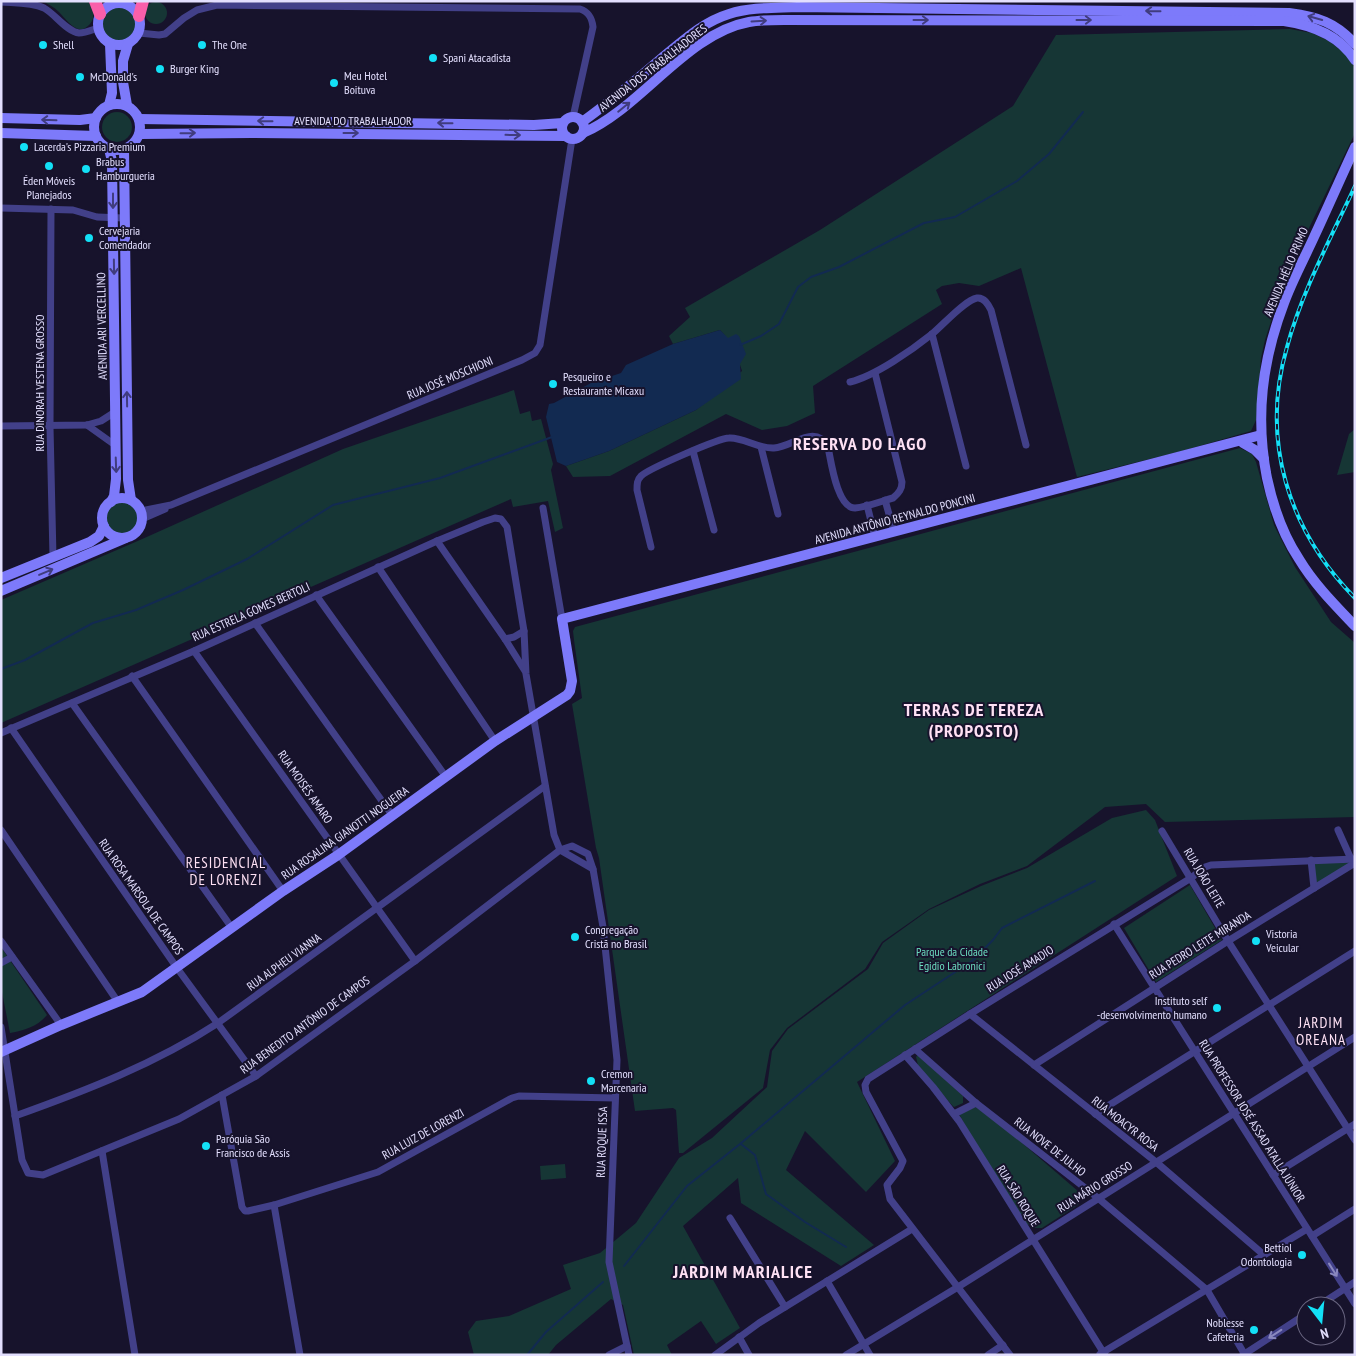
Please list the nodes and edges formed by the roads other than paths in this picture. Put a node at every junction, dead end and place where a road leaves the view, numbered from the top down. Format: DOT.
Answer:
graph roads {
  1 [pos="95,1"];
  2 [pos="143,1"];
  3 [pos="1,2"];
  4 [pos="100,14"];
  5 [pos="976,14"];
  6 [pos="139,16"];
  7 [pos="98,28"];
  8 [pos="139,33"];
  9 [pos="110,44"];
  10 [pos="128,44"];
  11 [pos="1355,44"];
  12 [pos="1355,60"];
  13 [pos="109,105"];
  14 [pos="127,105"];
  15 [pos="1,118"];
  16 [pos="96,118"];
  17 [pos="139,119"];
  18 [pos="578,120"];
  19 [pos="564,124"];
  20 [pos="1,132"];
  21 [pos="583,133"];
  22 [pos="140,134"];
  23 [pos="96,136"];
  24 [pos="569,138"];
  25 [pos="1355,147"];
  26 [pos="109,149"];
  27 [pos="124,150"];
  28 [pos="1,208"];
  29 [pos="51,209"];
  30 [pos="113,218"];
  31 [pos="124,218"];
  32 [pos="932,334"];
  33 [pos="875,373"];
  34 [pos="850,382"];
  35 [pos="115,412"];
  36 [pos="1260,422"];
  37 [pos="88,425"];
  38 [pos="1,426"];
  39 [pos="50,427"];
  40 [pos="1261,438"];
  41 [pos="1242,441"];
  42 [pos="115,444"];
  43 [pos="1026,444"];
  44 [pos="761,447"];
  45 [pos="693,450"];
  46 [pos="1264,459"];
  47 [pos="966,466"];
  48 [pos="131,500"];
  49 [pos="886,500"];
  50 [pos="111,502"];
  51 [pos="867,504"];
  52 [pos="542,508"];
  53 [pos="778,514"];
  54 [pos="142,515"];
  55 [pos="104,526"];
  56 [pos="714,530"];
  57 [pos="894,532"];
  58 [pos="876,537"];
  59 [pos="126,538"];
  60 [pos="437,541"];
  61 [pos="651,547"];
  62 [pos="53,557"];
  63 [pos="378,568"];
  64 [pos="1,578"];
  65 [pos="1,592"];
  66 [pos="316,595"];
  67 [pos="562,619"];
  68 [pos="255,623"];
  69 [pos="1355,626"];
  70 [pos="524,631"];
  71 [pos="505,639"];
  72 [pos="194,651"];
  73 [pos="526,674"];
  74 [pos="132,676"];
  75 [pos="72,703"];
  76 [pos="534,717"];
  77 [pos="11,728"];
  78 [pos="1,733"];
  79 [pos="495,741"];
  80 [pos="446,777"];
  81 [pos="545,786"];
  82 [pos="392,815"];
  83 [pos="1,830"];
  84 [pos="1338,830"];
  85 [pos="1162,831"];
  86 [pos="560,850"];
  87 [pos="338,854"];
  88 [pos="1311,860"];
  89 [pos="1354,860"];
  90 [pos="1191,878"];
  91 [pos="1314,888"];
  92 [pos="283,892"];
  93 [pos="377,908"];
  94 [pos="1114,924"];
  95 [pos="232,928"];
  96 [pos="1228,940"];
  97 [pos="1,941"];
  98 [pos="1355,951"];
  99 [pos="12,957"];
  100 [pos="415,960"];
  101 [pos="1,963"];
  102 [pos="177,968"];
  103 [pos="1154,987"];
  104 [pos="118,1002"];
  105 [pos="1269,1005"];
  106 [pos="970,1014"];
  107 [pos="218,1024"];
  108 [pos="61,1025"];
  109 [pos="1,1027"];
  110 [pos="1355,1037"];
  111 [pos="915,1049"];
  112 [pos="3,1051"];
  113 [pos="1195,1051"];
  114 [pos="905,1056"];
  115 [pos="1034,1065"];
  116 [pos="1308,1066"];
  117 [pos="256,1076"];
  118 [pos="222,1095"];
  119 [pos="615,1098"];
  120 [pos="976,1103"];
  121 [pos="1234,1113"];
  122 [pos="954,1114"];
  123 [pos="1095,1114"];
  124 [pos="15,1116"];
  125 [pos="1355,1124"];
  126 [pos="1348,1128"];
  127 [pos="1355,1140"];
  128 [pos="102,1151"];
  129 [pos="1156,1162"];
  130 [pos="1274,1175"];
  131 [pos="1098,1198"];
  132 [pos="274,1205"];
  133 [pos="1355,1209"];
  134 [pos="730,1218"];
  135 [pos="912,1228"];
  136 [pos="1307,1228"];
  137 [pos="1312,1236"];
  138 [pos="1032,1240"];
  139 [pos="1264,1255"];
  140 [pos="827,1281"];
  141 [pos="1355,1282"];
  142 [pos="958,1287"];
  143 [pos="1345,1288"];
  144 [pos="1207,1290"];
  145 [pos="1333,1296"];
  146 [pos="1355,1304"];
  147 [pos="785,1307"];
  148 [pos="1296,1321"];
  149 [pos="739,1337"];
  150 [pos="864,1344"];
  151 [pos="1003,1345"];
  152 [pos="627,1346"];
  153 [pos="1103,1354"];
  154 [pos="1245,1354"];
  155 [pos="135,1355"];
  156 [pos="300,1355"];
  157 [pos="609,1355"];
  158 [pos="629,1355"];
  159 [pos="715,1355"];
  160 [pos="749,1355"];
  161 [pos="846,1355"];
  162 [pos="870,1355"];
  163 [pos="988,1355"];
  164 [pos="1010,1355"];
  1 -- 4 [label="highway"];
  2 -- 6 [label="highway"];
  3 -- 7 [label="street"];
  4 -- 6 [label="street"];
  4 -- 7 [label="street"];
  11 -- 5 [label="street, AVENIDA DOS TRABALHADORES, one-way"];
  5 -- 12 [label="street, AVENIDA DOS TRABALHADORES, one-way"];
  5 -- 18 [label="street, AVENIDA DOS TRABALHADORES"];
  21 -- 5 [label="street, AVENIDA DOS TRABALHADORES, one-way"];
  6 -- 8 [label="street"];
  7 -- 9 [label="street"];
  8 -- 10 [label="street"];
  8 -- 18 [label="street"];
  9 -- 10 [label="street"];
  9 -- 13 [label="street"];
  10 -- 14 [label="street"];
  13 -- 14 [label="street"];
  13 -- 16 [label="street"];
  14 -- 17 [label="street"];
  16 -- 15 [label="street, one-way"];
  16 -- 23 [label="street"];
  19 -- 17 [label="street, one-way"];
  17 -- 22 [label="street"];
  18 -- 19 [label="street"];
  18 -- 21 [label="street"];
  19 -- 24 [label="street"];
  20 -- 23 [label="street"];
  21 -- 24 [label="street"];
  22 -- 24 [label="street, AVENIDA DO TRABALHADOR, one-way"];
  22 -- 27 [label="street"];
  23 -- 26 [label="street"];
  24 -- 54 [label="street, RUA JOSÉ MOSCHIONI"];
  25 -- 36 [label="street, AVENIDA HÉLIO PRIMO"];
  26 -- 27 [label="street"];
  26 -- 30 [label="street, AVENIDA ARI VERCELLINO, one-way"];
  27 -- 31 [label="street, AVENIDA ARI VERCELLINO"];
  28 -- 29 [label="street"];
  29 -- 30 [label="street"];
  29 -- 39 [label="street, RUA DINORAH VESTENA GROSSO"];
  30 -- 31 [label="street"];
  30 -- 35 [label="street, AVENIDA ARI VERCELLINO, one-way"];
  48 -- 31 [label="street, AVENIDA ARI VERCELLINO, one-way"];
  32 -- 33 [label="street"];
  32 -- 43 [label="street"];
  32 -- 47 [label="street"];
  33 -- 34 [label="street"];
  33 -- 49 [label="street"];
  35 -- 37 [label="street"];
  35 -- 42 [label="street, AVENIDA ARI VERCELLINO"];
  36 -- 40 [label="street, AVENIDA HÉLIO PRIMO"];
  36 -- 41 [label="street"];
  37 -- 39 [label="street"];
  37 -- 42 [label="street"];
  38 -- 39 [label="street"];
  39 -- 62 [label="street, RUA DINORAH VESTENA GROSSO"];
  40 -- 41 [label="street, AVENIDA ANTÔNIO REYNALDO PONCINI"];
  40 -- 46 [label="street, AVENIDA HÉLIO PRIMO"];
  41 -- 46 [label="street"];
  41 -- 57 [label="street, AVENIDA ANTÔNIO REYNALDO PONCINI"];
  42 -- 50 [label="street, AVENIDA ARI VERCELLINO, one-way"];
  44 -- 45 [label="street"];
  44 -- 51 [label="street"];
  44 -- 53 [label="street"];
  45 -- 56 [label="street"];
  45 -- 61 [label="street"];
  46 -- 69 [label="street, AVENIDA HÉLIO PRIMO"];
  48 -- 50 [label="street"];
  48 -- 54 [label="street"];
  49 -- 51 [label="street"];
  49 -- 57 [label="street"];
  50 -- 55 [label="street"];
  51 -- 58 [label="street"];
  52 -- 67 [label="street"];
  54 -- 59 [label="street"];
  55 -- 59 [label="street"];
  55 -- 62 [label="street"];
  57 -- 58 [label="street, AVENIDA ANTÔNIO REYNALDO PONCINI"];
  58 -- 67 [label="street, AVENIDA ANTÔNIO REYNALDO PONCINI"];
  65 -- 59 [label="street, one-way"];
  60 -- 63 [label="street, RUA ESTRELA GOMES BERTOLI"];
  60 -- 70 [label="street, RUA ESTRELA GOMES BERTOLI"];
  60 -- 71 [label="street"];
  62 -- 64 [label="street"];
  63 -- 66 [label="street, RUA ESTRELA GOMES BERTOLI"];
  63 -- 79 [label="street"];
  66 -- 68 [label="street, RUA ESTRELA GOMES BERTOLI"];
  66 -- 80 [label="street"];
  67 -- 76 [label="street, RUA ROSALINA GIANOTTI NOGUEIRA"];
  68 -- 72 [label="street, RUA ESTRELA GOMES BERTOLI"];
  68 -- 82 [label="street"];
  70 -- 71 [label="street"];
  70 -- 73 [label="street"];
  71 -- 73 [label="street"];
  72 -- 74 [label="street, RUA ESTRELA GOMES BERTOLI"];
  72 -- 87 [label="street, RUA MOISÉS AMARO"];
  73 -- 76 [label="street"];
  74 -- 75 [label="street, RUA ESTRELA GOMES BERTOLI"];
  74 -- 92 [label="street"];
  75 -- 77 [label="street, RUA ESTRELA GOMES BERTOLI"];
  75 -- 95 [label="street"];
  76 -- 79 [label="street, RUA ROSALINA GIANOTTI NOGUEIRA"];
  76 -- 81 [label="street"];
  77 -- 78 [label="street, RUA ESTRELA GOMES BERTOLI"];
  77 -- 102 [label="street, RUA ROSA MARSOLA DE CAMPOS"];
  79 -- 80 [label="street, RUA ROSALINA GIANOTTI NOGUEIRA"];
  80 -- 82 [label="street, RUA ROSALINA GIANOTTI NOGUEIRA"];
  81 -- 86 [label="street"];
  81 -- 93 [label="street, RUA ALPHEU VIANNA"];
  82 -- 87 [label="street, RUA ROSALINA GIANOTTI NOGUEIRA"];
  83 -- 104 [label="street"];
  84 -- 89 [label="street"];
  85 -- 90 [label="street, RUA JOÃO LEITE"];
  86 -- 100 [label="street, RUA BENEDITO ANTÔNIO DE CAMPOS"];
  86 -- 119 [label="street, RUA ROQUE ISSA"];
  87 -- 92 [label="street, RUA ROSALINA GIANOTTI NOGUEIRA"];
  87 -- 93 [label="street, RUA MOISÉS AMARO"];
  88 -- 89 [label="street, RUA JOSÉ AMADIO"];
  88 -- 90 [label="street, RUA JOSÉ AMADIO"];
  88 -- 91 [label="street"];
  89 -- 91 [label="street, RUA PEDRO LEITE MIRANDA"];
  90 -- 94 [label="street, RUA JOSÉ AMADIO"];
  90 -- 96 [label="street, RUA JOÃO LEITE"];
  91 -- 96 [label="street, RUA PEDRO LEITE MIRANDA"];
  92 -- 95 [label="street, RUA ROSALINA GIANOTTI NOGUEIRA"];
  93 -- 100 [label="street, RUA MOISÉS AMARO"];
  93 -- 107 [label="street, RUA ALPHEU VIANNA"];
  94 -- 103 [label="street, RUA PROFESSOR JOSÉ ASSAD ATALLA JÚNIOR"];
  94 -- 106 [label="street, RUA JOSÉ AMADIO"];
  95 -- 102 [label="street, RUA ROSALINA GIANOTTI NOGUEIRA"];
  96 -- 103 [label="street, RUA PEDRO LEITE MIRANDA"];
  96 -- 105 [label="street, RUA JOÃO LEITE"];
  97 -- 99 [label="street"];
  98 -- 105 [label="street"];
  99 -- 101 [label="street"];
  99 -- 108 [label="street"];
  100 -- 117 [label="street, RUA BENEDITO ANTÔNIO DE CAMPOS"];
  102 -- 104 [label="street, RUA ROSALINA GIANOTTI NOGUEIRA"];
  102 -- 107 [label="street, RUA ROSA MARSOLA DE CAMPOS"];
  103 -- 113 [label="street, RUA PROFESSOR JOSÉ ASSAD ATALLA JÚNIOR"];
  103 -- 115 [label="street, RUA PEDRO LEITE MIRANDA"];
  104 -- 108 [label="street, RUA ROSALINA GIANOTTI NOGUEIRA"];
  105 -- 113 [label="street"];
  105 -- 116 [label="street, RUA JOÃO LEITE"];
  106 -- 111 [label="street, RUA JOSÉ AMADIO"];
  106 -- 115 [label="street, RUA MOACYR ROSA"];
  107 -- 117 [label="street, RUA ROSA MARSOLA DE CAMPOS"];
  107 -- 124 [label="street, RUA ALPHEU VIANNA"];
  108 -- 112 [label="street, RUA ROSALINA GIANOTTI NOGUEIRA"];
  109 -- 112 [label="street"];
  110 -- 116 [label="street, RUA MÁRIO GROSSO"];
  111 -- 114 [label="street, RUA JOSÉ AMADIO"];
  111 -- 120 [label="street, RUA NOVE DE JULHO"];
  112 -- 124 [label="street"];
  113 -- 121 [label="street, RUA PROFESSOR JOSÉ ASSAD ATALLA JÚNIOR"];
  113 -- 123 [label="street"];
  114 -- 122 [label="street, RUA SÃO ROQUE"];
  114 -- 135 [label="street, RUA JOSÉ AMADIO"];
  115 -- 123 [label="street, RUA MOACYR ROSA"];
  116 -- 121 [label="street, RUA MÁRIO GROSSO"];
  116 -- 126 [label="street, RUA JOÃO LEITE"];
  117 -- 118 [label="street, RUA BENEDITO ANTÔNIO DE CAMPOS"];
  118 -- 128 [label="street, RUA BENEDITO ANTÔNIO DE CAMPOS"];
  118 -- 132 [label="street, RUA LUIZ DE LORENZI"];
  119 -- 132 [label="street, RUA LUIZ DE LORENZI"];
  119 -- 152 [label="street, RUA ROQUE ISSA"];
  120 -- 122 [label="street"];
  120 -- 131 [label="street, RUA NOVE DE JULHO"];
  121 -- 129 [label="street, RUA MÁRIO GROSSO"];
  121 -- 130 [label="street, RUA PROFESSOR JOSÉ ASSAD ATALLA JÚNIOR"];
  122 -- 138 [label="street, RUA SÃO ROQUE"];
  123 -- 129 [label="street, RUA MOACYR ROSA"];
  124 -- 128 [label="street, RUA BENEDITO ANTÔNIO DE CAMPOS"];
  125 -- 126 [label="street"];
  126 -- 127 [label="street, RUA JOÃO LEITE"];
  126 -- 130 [label="street"];
  128 -- 155 [label="street"];
  129 -- 131 [label="street, RUA MÁRIO GROSSO"];
  129 -- 139 [label="street, RUA MOACYR ROSA"];
  130 -- 136 [label="street, RUA PROFESSOR JOSÉ ASSAD ATALLA JÚNIOR"];
  131 -- 138 [label="street, RUA MÁRIO GROSSO"];
  131 -- 144 [label="street, RUA NOVE DE JULHO"];
  132 -- 156 [label="street"];
  133 -- 137 [label="street"];
  134 -- 147 [label="street"];
  135 -- 140 [label="street"];
  135 -- 142 [label="street"];
  136 -- 137 [label="street, RUA PROFESSOR JOSÉ ASSAD ATALLA JÚNIOR"];
  136 -- 139 [label="street"];
  137 -- 143 [label="street, RUA PROFESSOR JOSÉ ASSAD ATALLA JÚNIOR, one-way"];
  138 -- 142 [label="street, RUA MÁRIO GROSSO"];
  138 -- 153 [label="street, RUA SÃO ROQUE"];
  139 -- 144 [label="street"];
  140 -- 147 [label="street"];
  140 -- 150 [label="street"];
  141 -- 143 [label="street"];
  142 -- 150 [label="street, RUA MÁRIO GROSSO"];
  142 -- 151 [label="street"];
  143 -- 145 [label="street"];
  143 -- 146 [label="street, RUA PROFESSOR JOSÉ ASSAD ATALLA JÚNIOR"];
  144 -- 153 [label="street"];
  144 -- 154 [label="street, RUA NOVE DE JULHO"];
  147 -- 149 [label="street"];
  148 -- 154 [label="street, one-way"];
  149 -- 159 [label="street"];
  149 -- 160 [label="street"];
  150 -- 161 [label="street, RUA MÁRIO GROSSO"];
  150 -- 162 [label="street"];
  151 -- 163 [label="street"];
  151 -- 164 [label="street"];
  152 -- 157 [label="street"];
  152 -- 158 [label="street, RUA ROQUE ISSA"];
}
